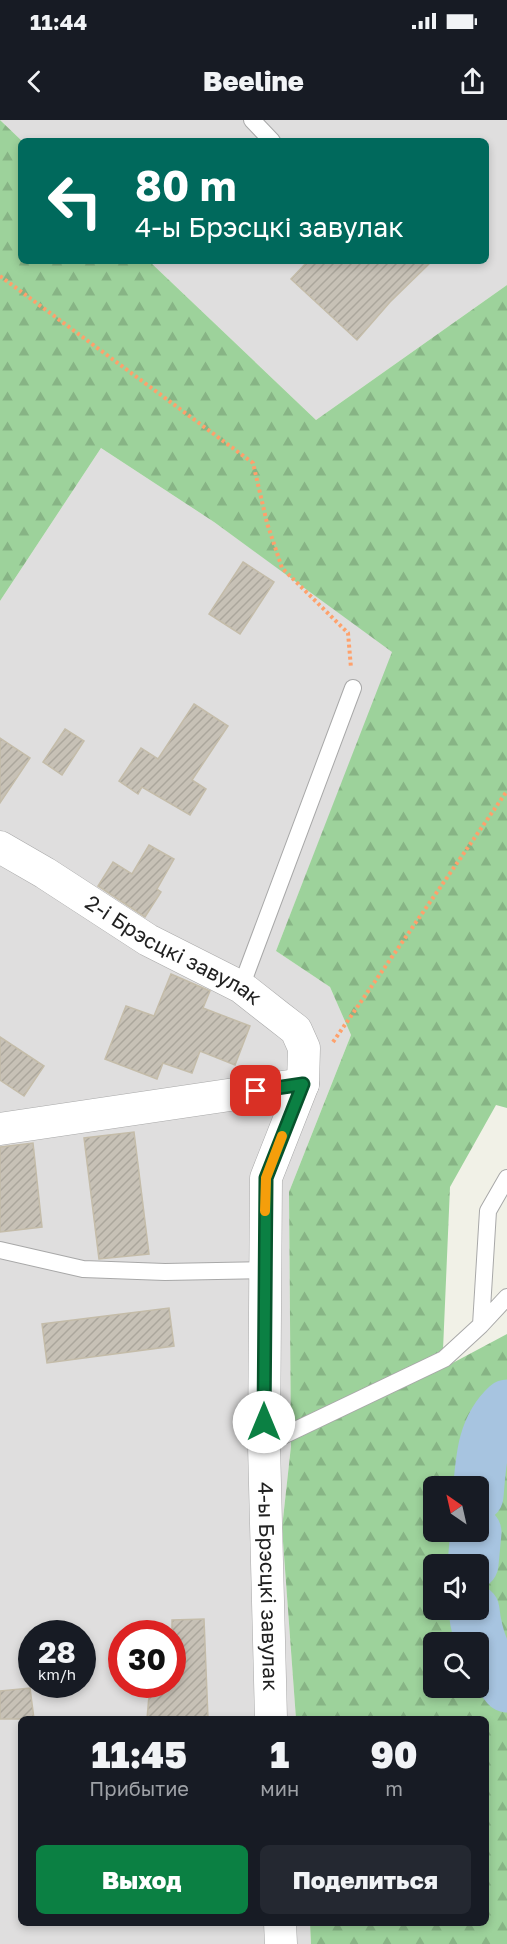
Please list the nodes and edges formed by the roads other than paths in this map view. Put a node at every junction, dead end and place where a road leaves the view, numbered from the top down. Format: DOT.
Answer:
graph roads {
  1 [pos="252,120"];
  2 [pos="269,138"];
  3 [pos="353,688"];
  4 [pos="0,847"];
  5 [pos="241,987"];
  6 [pos="303,1084"];
  7 [pos="0,1129"];
  8 [pos="507,1178"];
  9 [pos="0,1250"];
  10 [pos="264,1270"];
  11 [pos="507,1297"];
  12 [pos="481,1325"];
  13 [pos="264,1445"];
  14 [pos="272,1716"];
  15 [pos="280,1926"];
  16 [pos="281,1944"];
  1 -- 2 [label="lane"];
  3 -- 5 [label="lane"];
  4 -- 5 [label="street, 2-і Брэсцкі завулак"];
  5 -- 6 [label="street, 2-і Брэсцкі завулак"];
  6 -- 7 [label="street"];
  6 -- 10 [label="street, 4-ы Брэсцкі завулак"];
  8 -- 12 [label="lane"];
  9 -- 10 [label="lane"];
  10 -- 13 [label="street, 4-ы Брэсцкі завулак"];
  11 -- 12 [label="lane"];
  12 -- 13 [label="lane"];
  13 -- 14 [label="street, 4-ы Брэсцкі завулак"];
  15 -- 16 [label="street"];
}
